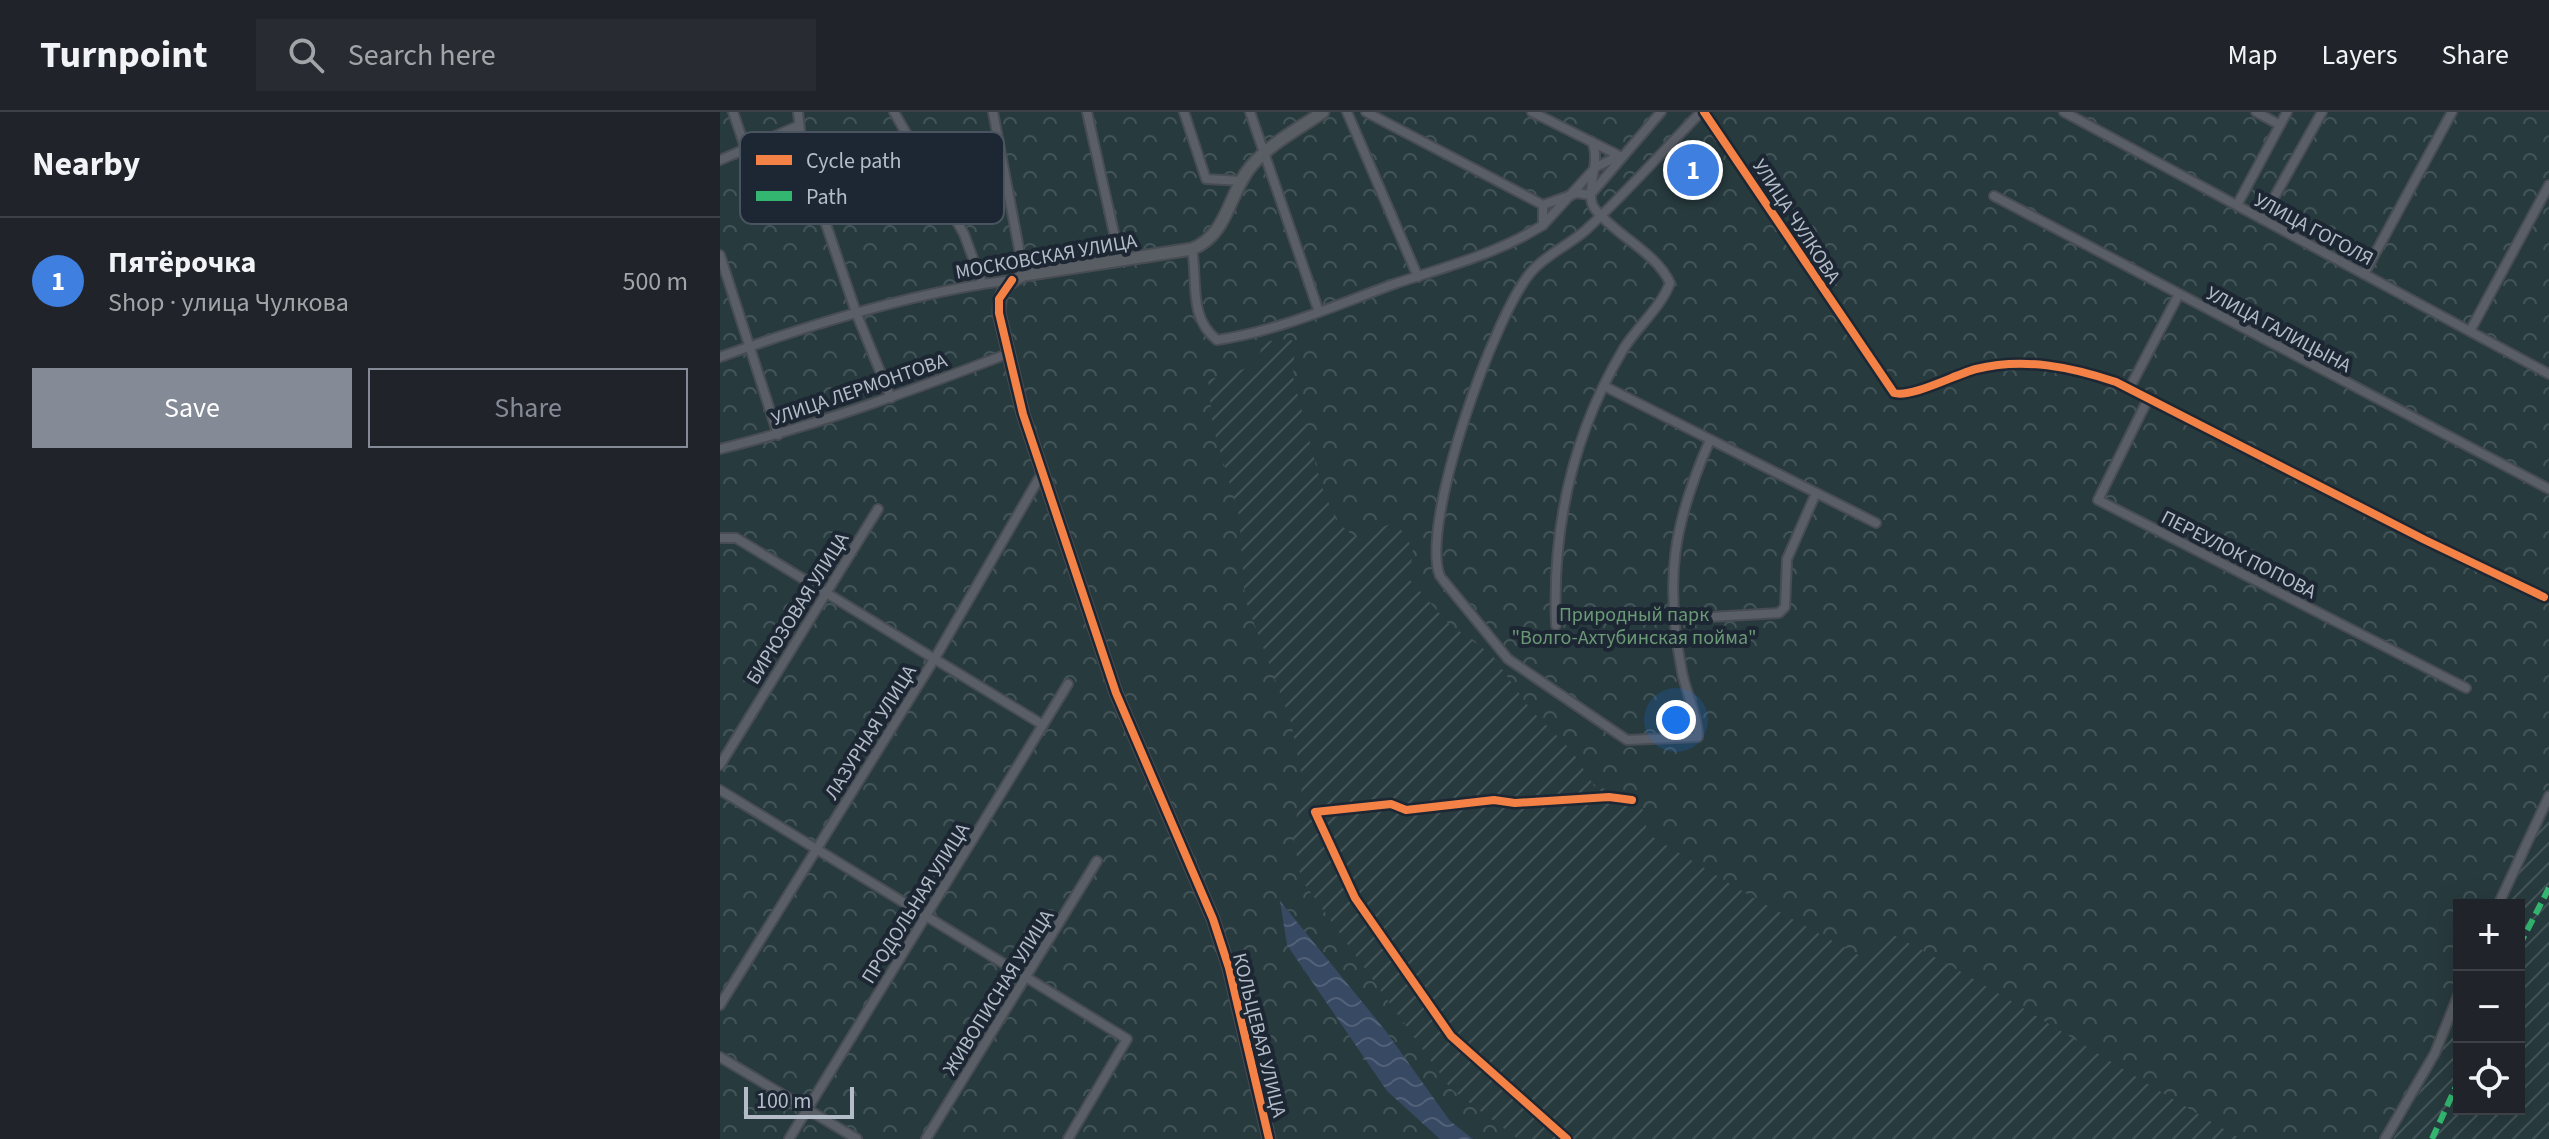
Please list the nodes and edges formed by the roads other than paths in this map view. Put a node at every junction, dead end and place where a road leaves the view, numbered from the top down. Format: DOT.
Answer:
graph roads {
  1 [pos="733,112"];
  2 [pos="798,112"];
  3 [pos="894,112"];
  4 [pos="993,112"];
  5 [pos="1087,112"];
  6 [pos="1184,112"];
  7 [pos="1250,112"];
  8 [pos="1323,112"];
  9 [pos="1347,112"];
  10 [pos="1366,112"];
  11 [pos="1532,112"];
  12 [pos="1661,112"];
  13 [pos="1702,112"];
  14 [pos="2064,112"];
  15 [pos="2256,112"];
  16 [pos="2287,112"];
  17 [pos="2322,112"];
  18 [pos="2452,112"];
  19 [pos="2280,125"];
  20 [pos="798,126"];
  21 [pos="740,132"];
  22 [pos="783,132"];
  23 [pos="799,132"];
  24 [pos="905,132"];
  25 [pos="996,132"];
  26 [pos="1592,142"];
  27 [pos="740,150"];
  28 [pos="1264,154"];
  29 [pos="1620,156"];
  30 [pos="720,160"];
  31 [pos="1596,167"];
  32 [pos="1242,181"];
  33 [pos="1004,185"];
  34 [pos="2549,185"];
  35 [pos="1590,195"];
  36 [pos="1568,196"];
  37 [pos="1994,196"];
  38 [pos="1543,205"];
  39 [pos="2237,205"];
  40 [pos="1602,214"];
  41 [pos="2262,219"];
  42 [pos="826,224"];
  43 [pos="958,224"];
  44 [pos="1543,225"];
  45 [pos="1192,249"];
  46 [pos="720,255"];
  47 [pos="1120,260"];
  48 [pos="2364,274"];
  49 [pos="1418,277"];
  50 [pos="1018,278"];
  51 [pos="982,283"];
  52 [pos="2179,294"];
  53 [pos="1319,312"];
  54 [pos="857,315"];
  55 [pos="2470,331"];
  56 [pos="749,347"];
  57 [pos="1007,354"];
  58 [pos="720,357"];
  59 [pos="2549,374"];
  60 [pos="1606,387"];
  61 [pos="2129,389"];
  62 [pos="891,398"];
  63 [pos="2148,399"];
  64 [pos="778,435"];
  65 [pos="1710,440"];
  66 [pos="720,449"];
  67 [pos="1042,473"];
  68 [pos="2549,489"];
  69 [pos="1816,493"];
  70 [pos="878,509"];
  71 [pos="1876,523"];
  72 [pos="720,538"];
  73 [pos="825,593"];
  74 [pos="2544,597"];
  75 [pos="1676,619"];
  76 [pos="1556,625"];
  77 [pos="935,658"];
  78 [pos="1068,684"];
  79 [pos="2466,688"];
  80 [pos="1043,725"];
  81 [pos="720,765"];
  82 [pos="720,790"];
  83 [pos="2549,796"];
  84 [pos="1632,800"];
  85 [pos="816,850"];
  86 [pos="1097,861"];
  87 [pos="2501,899"];
  88 [pos="925,916"];
  89 [pos="1026,978"];
  90 [pos="720,1005"];
  91 [pos="2453,1008"];
  92 [pos="720,1057"];
  93 [pos="807,1109"];
  94 [pos="789,1139"];
  95 [pos="857,1139"];
  96 [pos="926,1139"];
  97 [pos="1068,1139"];
  98 [pos="1269,1139"];
  99 [pos="1567,1139"];
  100 [pos="2385,1139"];
  1 -- 21 [label="street"];
  2 -- 20 [label="street"];
  3 -- 24 [label="street"];
  4 -- 25 [label="street"];
  5 -- 47 [label="street"];
  6 -- 32 [label="street"];
  7 -- 28 [label="street"];
  8 -- 28 [label="street"];
  9 -- 49 [label="street"];
  10 -- 38 [label="street"];
  11 -- 26 [label="street"];
  12 -- 29 [label="street"];
  13 -- 40 [label="street"];
  13 -- 61 [label="street, УЛИЦА ЧУЛКОВА"];
  14 -- 39 [label="street, УЛИЦА ГОГОЛЯ"];
  15 -- 19 [label="street"];
  16 -- 19 [label="street"];
  17 -- 41 [label="street"];
  18 -- 48 [label="street"];
  19 -- 39 [label="street"];
  20 -- 22 [label="street"];
  20 -- 23 [label="street"];
  26 -- 29 [label="street"];
  26 -- 31 [label="street"];
  27 -- 30 [label="street"];
  28 -- 32 [label="street"];
  28 -- 53 [label="street"];
  29 -- 31 [label="street"];
  29 -- 35 [label="street"];
  31 -- 35 [label="street"];
  31 -- 36 [label="street"];
  32 -- 45 [label="street"];
  33 -- 50 [label="street"];
  34 -- 55 [label="street"];
  35 -- 36 [label="street"];
  35 -- 40 [label="street"];
  36 -- 38 [label="street"];
  36 -- 44 [label="street"];
  37 -- 52 [label="street, УЛИЦА ГАЛИЦЫНА"];
  38 -- 44 [label="street"];
  39 -- 41 [label="street, УЛИЦА ГОГОЛЯ"];
  40 -- 60 [label="street"];
  40 -- 75 [label="street"];
  41 -- 48 [label="street, УЛИЦА ГОГОЛЯ"];
  42 -- 54 [label="street"];
  43 -- 51 [label="street"];
  44 -- 49 [label="street"];
  45 -- 47 [label="street, МОСКОВСКАЯ УЛИЦА"];
  45 -- 53 [label="street"];
  46 -- 56 [label="street"];
  47 -- 50 [label="street, МОСКОВСКАЯ УЛИЦА"];
  48 -- 55 [label="street, УЛИЦА ГОГОЛЯ"];
  49 -- 53 [label="street"];
  50 -- 51 [label="street, МОСКОВСКАЯ УЛИЦА"];
  50 -- 57 [label="street, КОЛЬЦЕВАЯ УЛИЦА"];
  51 -- 54 [label="street, МОСКОВСКАЯ УЛИЦА"];
  52 -- 61 [label="street"];
  52 -- 68 [label="street, УЛИЦА ГАЛИЦЫНА"];
  54 -- 56 [label="street, МОСКОВСКАЯ УЛИЦА"];
  54 -- 62 [label="street"];
  55 -- 59 [label="street, УЛИЦА ГОГОЛЯ"];
  56 -- 58 [label="street, МОСКОВСКАЯ УЛИЦА"];
  56 -- 64 [label="street"];
  57 -- 62 [label="street, УЛИЦА ЛЕРМОНТОВА"];
  57 -- 67 [label="street, КОЛЬЦЕВАЯ УЛИЦА"];
  60 -- 65 [label="street"];
  60 -- 76 [label="street"];
  61 -- 63 [label="street"];
  62 -- 64 [label="street, УЛИЦА ЛЕРМОНТОВА"];
  63 -- 74 [label="street"];
  63 -- 79 [label="street, ПЕРЕУЛОК ПОПОВА"];
  64 -- 66 [label="street, УЛИЦА ЛЕРМОНТОВА"];
  65 -- 69 [label="street"];
  65 -- 75 [label="street"];
  67 -- 77 [label="street, ЛАЗУРНАЯ УЛИЦА"];
  67 -- 98 [label="street, КОЛЬЦЕВАЯ УЛИЦА"];
  69 -- 71 [label="street"];
  69 -- 75 [label="street"];
  70 -- 73 [label="street, БИРЮЗОВАЯ УЛИЦА"];
  72 -- 73 [label="street"];
  73 -- 77 [label="street"];
  73 -- 81 [label="street, БИРЮЗОВАЯ УЛИЦА"];
  77 -- 80 [label="street"];
  77 -- 85 [label="street, ЛАЗУРНАЯ УЛИЦА"];
  78 -- 80 [label="street, ПРОДОЛЬНАЯ УЛИЦА"];
  80 -- 88 [label="street, ПРОДОЛЬНАЯ УЛИЦА"];
  82 -- 85 [label="street"];
  83 -- 87 [label="street"];
  84 -- 99 [label="street"];
  85 -- 88 [label="street"];
  85 -- 90 [label="street, ЛАЗУРНАЯ УЛИЦА"];
  86 -- 89 [label="street, ЖИВОПИСНАЯ УЛИЦА"];
  88 -- 89 [label="street"];
  88 -- 93 [label="street, ПРОДОЛЬНАЯ УЛИЦА"];
  89 -- 96 [label="street, ЖИВОПИСНАЯ УЛИЦА"];
  89 -- 97 [label="street"];
  91 -- 100 [label="street"];
  92 -- 93 [label="street"];
  93 -- 94 [label="street, ПРОДОЛЬНАЯ УЛИЦА"];
  93 -- 95 [label="street"];
}
